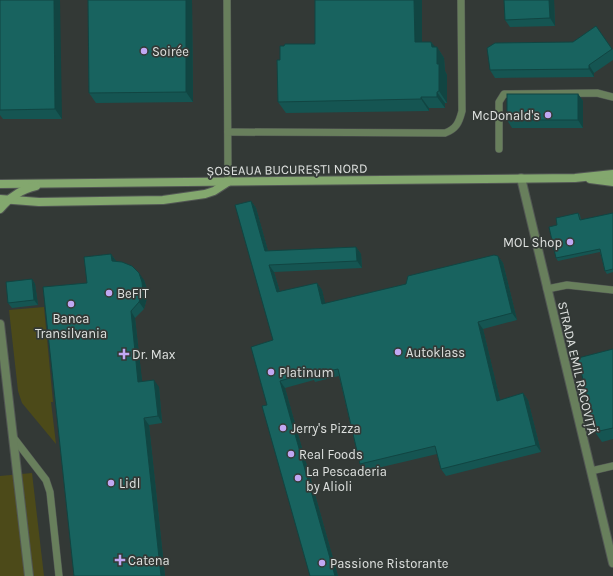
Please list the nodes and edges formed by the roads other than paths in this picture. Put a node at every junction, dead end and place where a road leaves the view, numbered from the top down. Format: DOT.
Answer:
graph roads {
  1 [pos="227,0"];
  2 [pos="461,0"];
  3 [pos="613,97"];
  4 [pos="228,132"];
  5 [pos="499,149"];
  6 [pos="613,174"];
  7 [pos="521,178"];
  8 [pos="575,178"];
  9 [pos="228,182"];
  10 [pos="613,182"];
  11 [pos="0,184"];
  12 [pos="47,184"];
  13 [pos="4,200"];
  14 [pos="0,209"];
  15 [pos="547,289"];
  16 [pos="613,290"];
  17 [pos="0,324"];
  18 [pos="2,359"];
  19 [pos="13,437"];
  20 [pos="613,466"];
  21 [pos="591,471"];
  22 [pos="613,563"];
  23 [pos="29,576"];
  24 [pos="59,576"];
  1 -- 4 [label="lane"];
  2 -- 4 [label="lane"];
  3 -- 5 [label="lane"];
  4 -- 9 [label="lane"];
  6 -- 8 [label="main road, ȘOSEAUA BUCUREȘTI NORD"];
  7 -- 8 [label="main road, ȘOSEAUA BUCUREȘTI NORD"];
  7 -- 9 [label="main road, ȘOSEAUA BUCUREȘTI NORD"];
  7 -- 15 [label="street, STRADA EMIL RACOVIȚĂ"];
  8 -- 10 [label="main road, ȘOSEAUA BUCUREȘTI NORD"];
  9 -- 12 [label="main road, ȘOSEAUA BUCUREȘTI NORD"];
  9 -- 13 [label="main road"];
  11 -- 12 [label="main road, ȘOSEAUA BUCUREȘTI NORD"];
  12 -- 13 [label="main road"];
  13 -- 14 [label="main road"];
  15 -- 16 [label="lane"];
  15 -- 21 [label="street, STRADA EMIL RACOVIȚĂ"];
  17 -- 18 [label="street"];
  18 -- 19 [label="street"];
  19 -- 23 [label="street"];
  19 -- 24 [label="lane"];
  20 -- 21 [label="lane"];
  21 -- 22 [label="street, STRADA EMIL RACOVIȚĂ"];
}
